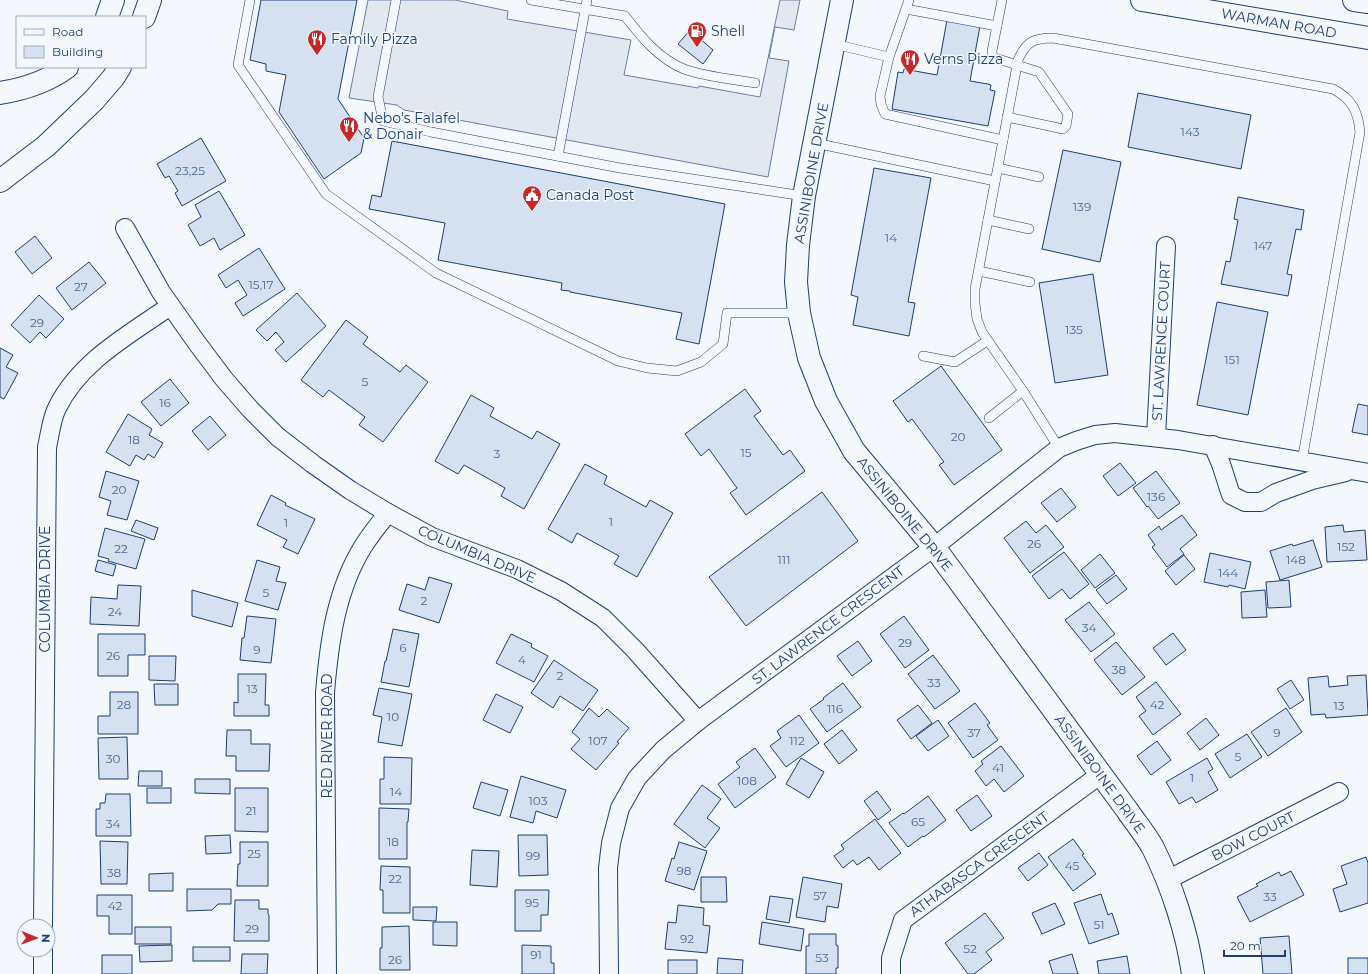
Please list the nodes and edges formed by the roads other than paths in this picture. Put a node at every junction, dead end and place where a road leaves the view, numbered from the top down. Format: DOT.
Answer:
graph roads {
  1 [pos="113,0"];
  2 [pos="146,0"];
  3 [pos="150,0"];
  4 [pos="250,0"];
  5 [pos="396,0"];
  6 [pos="531,0"];
  7 [pos="587,0"];
  8 [pos="842,0"];
  9 [pos="1002,0"];
  10 [pos="1142,0"];
  11 [pos="1354,0"];
  12 [pos="1368,2"];
  13 [pos="908,5"];
  14 [pos="586,10"];
  15 [pos="107,16"];
  16 [pos="144,16"];
  17 [pos="144,16"];
  18 [pos="997,26"];
  19 [pos="1368,38"];
  20 [pos="834,44"];
  21 [pos="889,57"];
  22 [pos="1018,64"];
  23 [pos="65,68"];
  24 [pos="119,68"];
  25 [pos="755,83"];
  26 [pos="0,93"];
  27 [pos="1007,117"];
  28 [pos="1003,140"];
  29 [pos="815,143"];
  30 [pos="558,156"];
  31 [pos="998,168"];
  32 [pos="1039,176"];
  33 [pos="0,180"];
  34 [pos="995,181"];
  35 [pos="804,196"];
  36 [pos="988,220"];
  37 [pos="125,228"];
  38 [pos="1029,229"];
  39 [pos="1166,246"];
  40 [pos="978,271"];
  41 [pos="1030,282"];
  42 [pos="170,306"];
  43 [pos="799,312"];
  44 [pos="987,341"];
  45 [pos="923,356"];
  46 [pos="1023,391"];
  47 [pos="989,418"];
  48 [pos="1156,437"];
  49 [pos="1213,446"];
  50 [pos="1059,448"];
  51 [pos="1302,461"];
  52 [pos="1361,472"];
  53 [pos="388,513"];
  54 [pos="934,547"];
  55 [pos="698,721"];
  56 [pos="1101,774"];
  57 [pos="1339,792"];
  58 [pos="1167,880"];
  59 [pos="43,918"];
  60 [pos="43,958"];
  61 [pos="43,974"];
  62 [pos="327,974"];
  63 [pos="609,974"];
  64 [pos="891,974"];
  65 [pos="1193,974"];
  1 -- 15 [label="main road"];
  2 -- 16 [label="main road"];
  3 -- 17 [label="main road"];
  4 -- 43 [label="lane"];
  5 -- 30 [label="lane"];
  6 -- 14 [label="lane"];
  7 -- 14 [label="lane"];
  8 -- 20 [label="main road, ASSINIBOINE DRIVE"];
  9 -- 18 [label="lane"];
  10 -- 19 [label="main road, WARMAN ROAD"];
  11 -- 12 [label="main road"];
  13 -- 18 [label="lane"];
  13 -- 21 [label="lane"];
  14 -- 25 [label="lane"];
  14 -- 30 [label="lane"];
  18 -- 22 [label="lane"];
  20 -- 21 [label="lane"];
  20 -- 29 [label="main road, ASSINIBOINE DRIVE"];
  21 -- 28 [label="lane"];
  22 -- 27 [label="lane"];
  22 -- 27 [label="lane"];
  22 -- 51 [label="lane"];
  23 -- 26 [label="main road"];
  24 -- 33 [label="main road"];
  27 -- 28 [label="lane"];
  28 -- 31 [label="lane"];
  29 -- 34 [label="lane"];
  29 -- 35 [label="main road, ASSINIBOINE DRIVE"];
  30 -- 35 [label="lane"];
  31 -- 32 [label="lane"];
  31 -- 34 [label="lane"];
  34 -- 36 [label="lane"];
  35 -- 43 [label="main road, ASSINIBOINE DRIVE"];
  36 -- 38 [label="lane"];
  36 -- 40 [label="lane"];
  37 -- 42 [label="street, COLUMBIA DRIVE"];
  39 -- 48 [label="street, ST. LAWRENCE COURT"];
  40 -- 41 [label="lane"];
  40 -- 44 [label="lane"];
  42 -- 53 [label="street, COLUMBIA DRIVE"];
  42 -- 59 [label="street, COLUMBIA DRIVE"];
  43 -- 54 [label="main road, ASSINIBOINE DRIVE"];
  44 -- 45 [label="lane"];
  44 -- 46 [label="lane"];
  46 -- 47 [label="lane"];
  46 -- 50 [label="lane"];
  48 -- 49 [label="street, ST. LAWRENCE CRESCENT"];
  48 -- 50 [label="street, ST. LAWRENCE CRESCENT"];
  49 -- 51 [label="street, ST. LAWRENCE CRESCENT"];
  49 -- 52 [label="street, ST. LAWRENCE CRESCENT"];
  50 -- 54 [label="street, ST. LAWRENCE CRESCENT"];
  51 -- 52 [label="street, ST. LAWRENCE CRESCENT"];
  53 -- 55 [label="street, COLUMBIA DRIVE"];
  53 -- 62 [label="street, RED RIVER ROAD"];
  54 -- 55 [label="street, ST. LAWRENCE CRESCENT"];
  54 -- 56 [label="main road, ASSINIBOINE DRIVE"];
  55 -- 63 [label="street, ST. LAWRENCE CRESCENT"];
  56 -- 58 [label="main road, ASSINIBOINE DRIVE"];
  56 -- 64 [label="street, ATHABASCA CRESCENT"];
  57 -- 58 [label="street, BOW COURT"];
  58 -- 65 [label="main road, ASSINIBOINE DRIVE"];
  60 -- 61 [label="street"];
}
